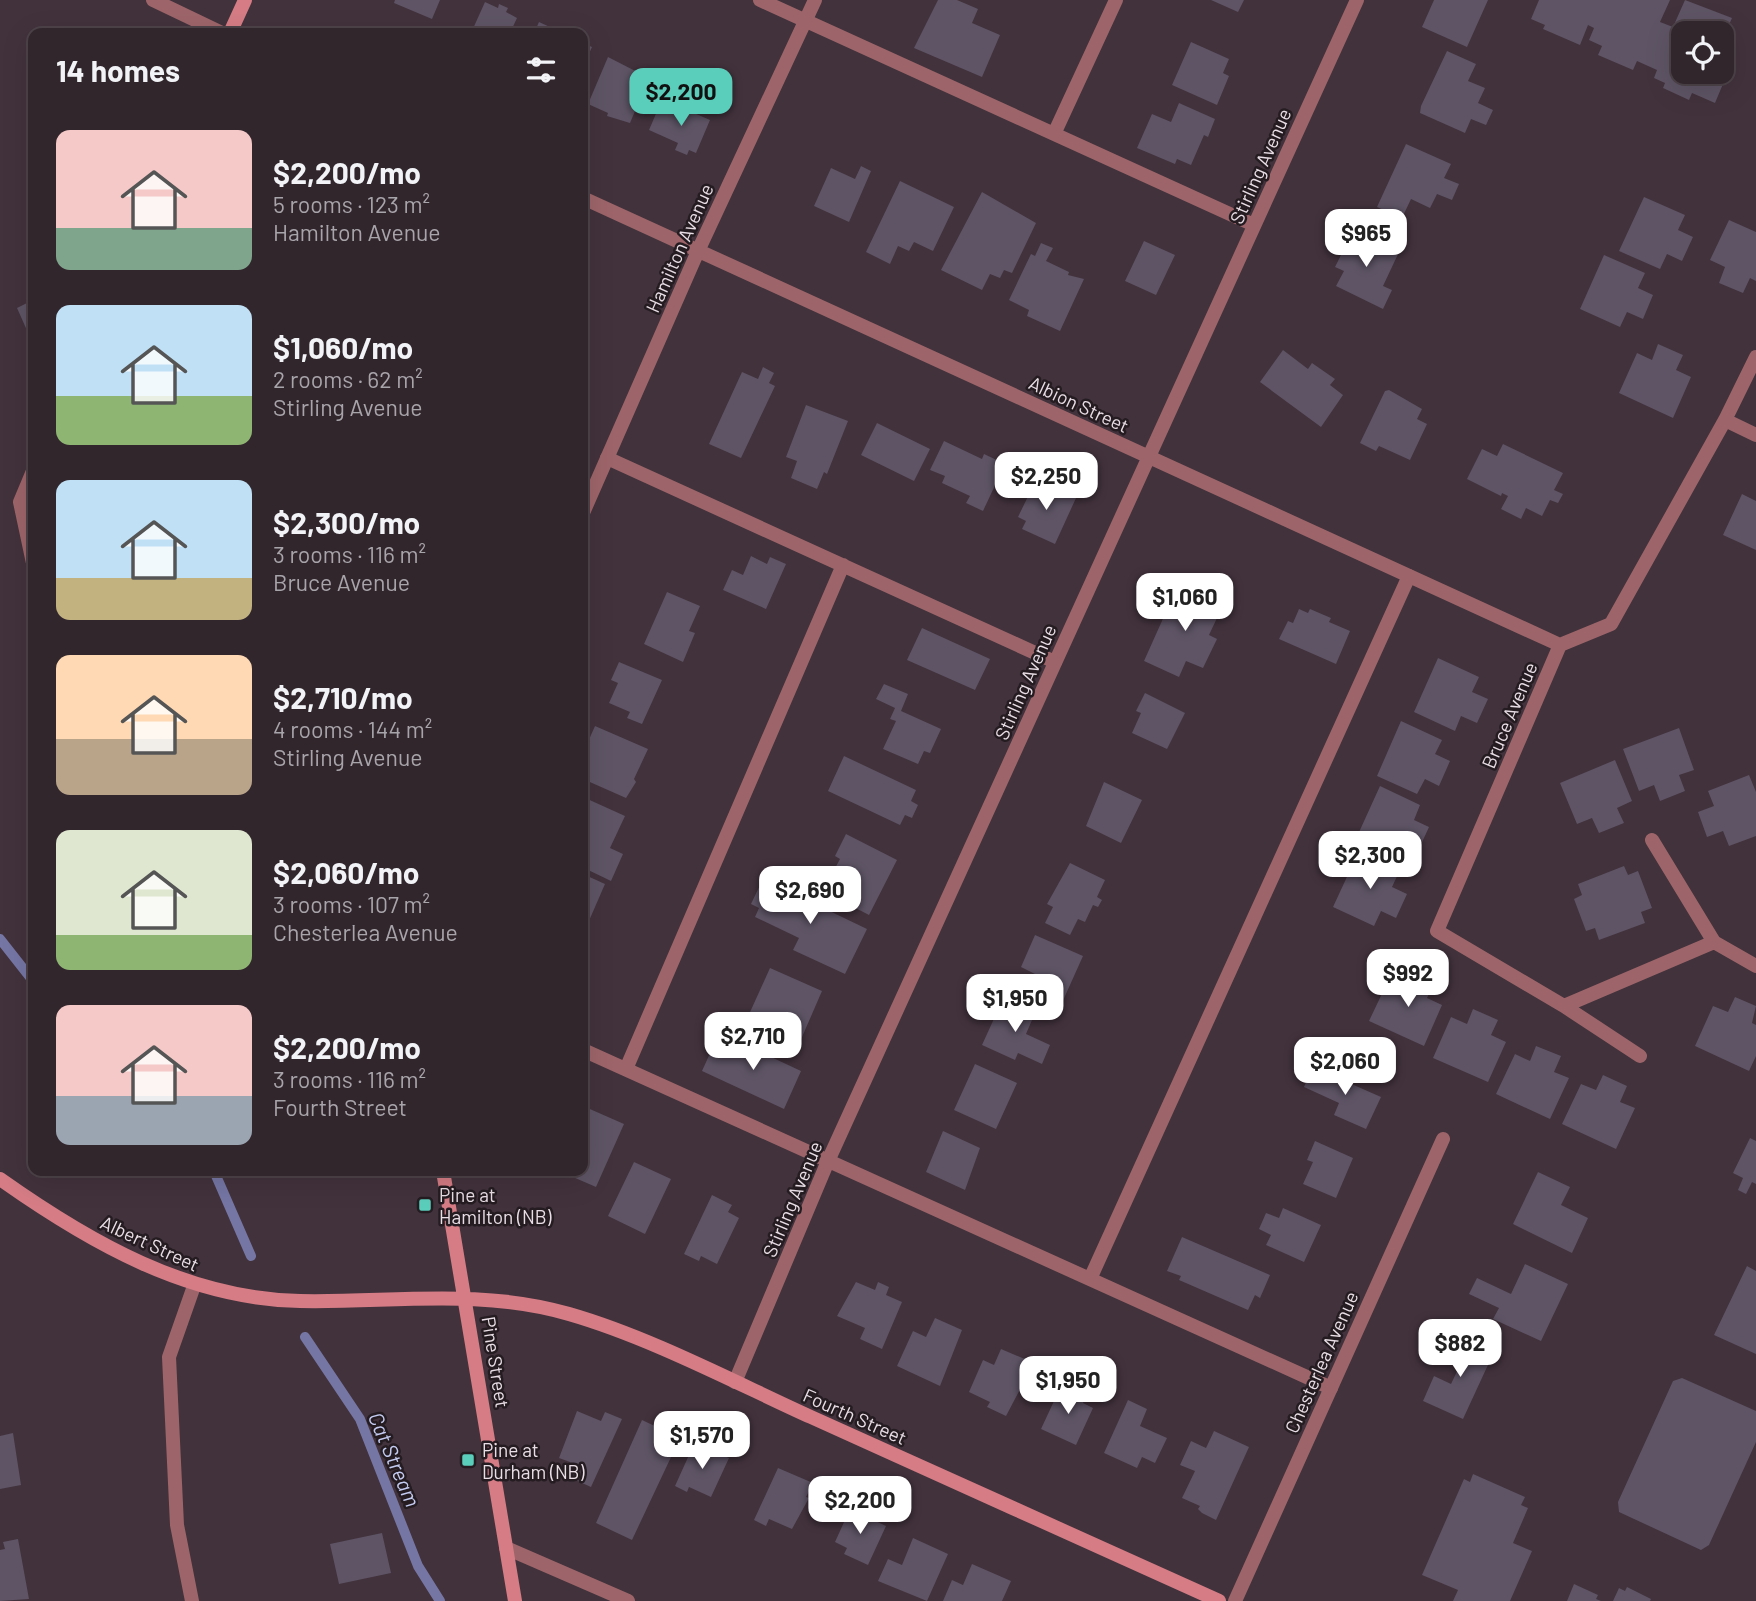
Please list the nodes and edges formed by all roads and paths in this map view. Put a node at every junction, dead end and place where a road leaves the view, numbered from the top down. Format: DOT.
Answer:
graph roads {
  1 [pos="153,0"];
  2 [pos="245,0"];
  3 [pos="760,0"];
  4 [pos="815,0"];
  5 [pos="1116,0"];
  6 [pos="1357,0"];
  7 [pos="805,20"];
  8 [pos="212,28"];
  9 [pos="232,28"];
  10 [pos="1054,134"];
  11 [pos="588,200"];
  12 [pos="1254,225"];
  13 [pos="698,251"];
  14 [pos="1756,357"];
  15 [pos="1725,420"];
  16 [pos="1756,435"];
  17 [pos="1149,457"];
  18 [pos="607,458"];
  19 [pos="28,483"];
  20 [pos="588,502"];
  21 [pos="28,540"];
  22 [pos="843,565"];
  23 [pos="1409,576"];
  24 [pos="1560,645"];
  25 [pos="1055,662"];
  26 [pos="1652,840"];
  27 [pos="1714,942"];
  28 [pos="1756,966"];
  29 [pos="1564,1006"];
  30 [pos="588,1052"];
  31 [pos="1640,1056"];
  32 [pos="626,1069"];
  33 [pos="1443,1139"];
  34 [pos="828,1161"];
  35 [pos="444,1176"];
  36 [pos="0,1179"];
  37 [pos="1090,1279"];
  38 [pos="194,1286"];
  39 [pos="466,1298"];
  40 [pos="735,1382"];
  41 [pos="1331,1388"];
  42 [pos="506,1548"];
  43 [pos="192,1601"];
  44 [pos="515,1601"];
  45 [pos="628,1601"];
  46 [pos="1219,1601"];
  47 [pos="1234,1601"];
  1 -- 8 [label="street"];
  2 -- 9 [label="street"];
  3 -- 7 [label="street"];
  4 -- 7 [label="street, Hamilton Avenue"];
  5 -- 10 [label="street"];
  6 -- 12 [label="street, Stirling Avenue"];
  7 -- 10 [label="street"];
  7 -- 13 [label="street, Hamilton Avenue"];
  10 -- 12 [label="street"];
  11 -- 13 [label="street, Albion Street"];
  12 -- 17 [label="street, Stirling Avenue"];
  13 -- 17 [label="street, Albion Street"];
  13 -- 18 [label="street, Hamilton Avenue"];
  14 -- 15 [label="street, Bruce Avenue"];
  15 -- 16 [label="street"];
  15 -- 24 [label="street, Bruce Avenue"];
  17 -- 23 [label="street, Albion Street"];
  17 -- 25 [label="street, Stirling Avenue"];
  18 -- 20 [label="street, Hamilton Avenue"];
  18 -- 22 [label="street"];
  19 -- 21 [label="street"];
  22 -- 25 [label="street"];
  22 -- 32 [label="street"];
  23 -- 24 [label="street, Albion Street"];
  23 -- 37 [label="street"];
  24 -- 29 [label="street, Bruce Avenue"];
  25 -- 34 [label="street, Stirling Avenue"];
  26 -- 27 [label="street"];
  27 -- 28 [label="street"];
  27 -- 29 [label="street"];
  29 -- 31 [label="street, Bruce Avenue"];
  30 -- 32 [label="street"];
  32 -- 34 [label="street"];
  33 -- 41 [label="street, Chesterlea Avenue"];
  34 -- 37 [label="street"];
  34 -- 40 [label="street, Stirling Avenue"];
  35 -- 39 [label="street, Pine Street"];
  36 -- 38 [label="street, Albert Street"];
  37 -- 41 [label="street"];
  38 -- 39 [label="street, Albert Street"];
  38 -- 43 [label="street"];
  39 -- 40 [label="street, Fourth Street"];
  39 -- 42 [label="street, Pine Street"];
  40 -- 46 [label="street, Fourth Street"];
  41 -- 47 [label="street, Chesterlea Avenue"];
  42 -- 44 [label="street, Pine Street"];
  42 -- 45 [label="street"];
}
